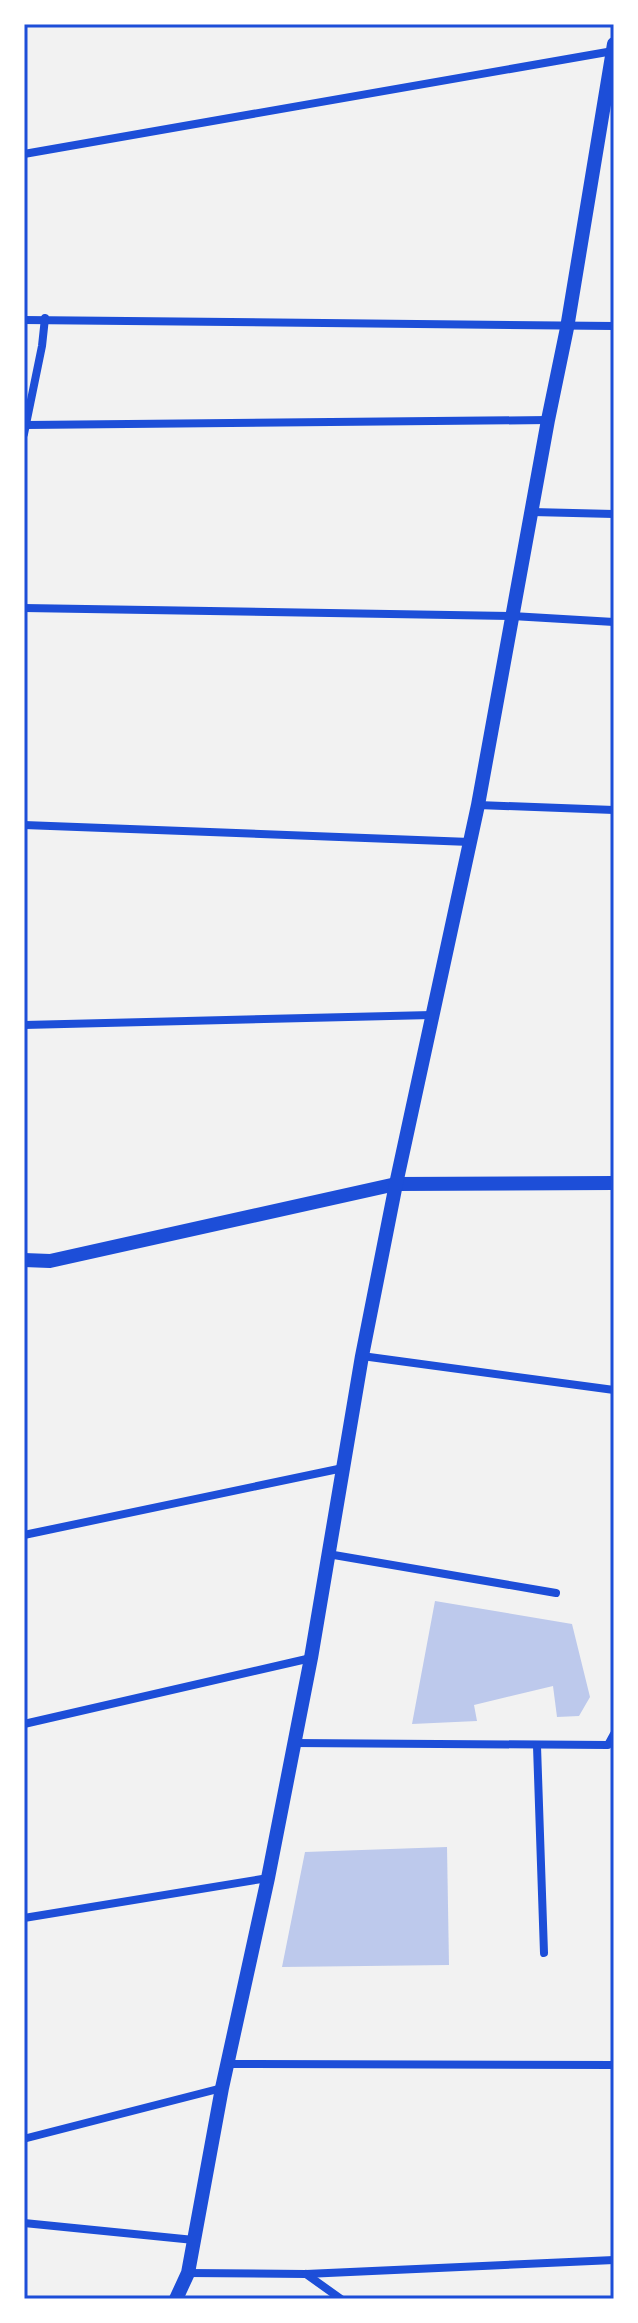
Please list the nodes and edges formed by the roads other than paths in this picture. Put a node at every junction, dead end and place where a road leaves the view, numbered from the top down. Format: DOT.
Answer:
graph roads {
  1 [pos="614,44"];
  2 [pos="613,51"];
  3 [pos="24,154"];
  4 [pos="45,318"];
  5 [pos="24,320"];
  6 [pos="614,326"];
  7 [pos="567,328"];
  8 [pos="548,420"];
  9 [pos="25,430"];
  10 [pos="532,512"];
  11 [pos="614,514"];
  12 [pos="24,608"];
  13 [pos="512,616"];
  14 [pos="614,622"];
  15 [pos="478,805"];
  16 [pos="614,810"];
  17 [pos="24,825"];
  18 [pos="470,842"];
  19 [pos="432,1015"];
  20 [pos="24,1025"];
  21 [pos="614,1183"];
  22 [pos="396,1184"];
  23 [pos="24,1260"];
  24 [pos="362,1356"];
  25 [pos="614,1390"];
  26 [pos="343,1468"];
  27 [pos="24,1535"];
  28 [pos="327,1554"];
  29 [pos="556,1593"];
  30 [pos="311,1658"];
  31 [pos="24,1724"];
  32 [pos="614,1734"];
  33 [pos="294,1743"];
  34 [pos="537,1746"];
  35 [pos="268,1878"];
  36 [pos="24,1918"];
  37 [pos="544,1953"];
  38 [pos="228,2064"];
  39 [pos="614,2065"];
  40 [pos="222,2088"];
  41 [pos="27,2138"];
  42 [pos="24,2223"];
  43 [pos="194,2240"];
  44 [pos="614,2260"];
  45 [pos="188,2273"];
  46 [pos="306,2274"];
  47 [pos="176,2299"];
  48 [pos="341,2299"];
  1 -- 2 [label="street"];
  2 -- 3 [label="street"];
  2 -- 7 [label="street"];
  4 -- 5 [label="street"];
  4 -- 7 [label="street"];
  4 -- 9 [label="street"];
  6 -- 7 [label="street"];
  7 -- 8 [label="street"];
  8 -- 9 [label="street"];
  8 -- 10 [label="street"];
  10 -- 11 [label="street"];
  10 -- 13 [label="street"];
  12 -- 13 [label="street"];
  13 -- 14 [label="street"];
  13 -- 15 [label="street"];
  15 -- 16 [label="street"];
  15 -- 18 [label="street"];
  17 -- 18 [label="street"];
  18 -- 19 [label="street"];
  19 -- 20 [label="street"];
  19 -- 22 [label="street"];
  21 -- 22 [label="street"];
  22 -- 23 [label="street"];
  22 -- 24 [label="street"];
  24 -- 25 [label="street"];
  24 -- 26 [label="street"];
  26 -- 27 [label="street"];
  26 -- 28 [label="street"];
  28 -- 29 [label="street"];
  28 -- 30 [label="street"];
  30 -- 31 [label="street"];
  30 -- 33 [label="street"];
  32 -- 34 [label="street"];
  33 -- 34 [label="street"];
  33 -- 35 [label="street"];
  34 -- 37 [label="street"];
  35 -- 36 [label="street"];
  35 -- 38 [label="street"];
  38 -- 39 [label="street"];
  38 -- 40 [label="street"];
  40 -- 41 [label="street"];
  40 -- 43 [label="street"];
  42 -- 43 [label="street"];
  43 -- 45 [label="street"];
  44 -- 46 [label="street"];
  45 -- 46 [label="street"];
  45 -- 47 [label="street"];
  46 -- 48 [label="street"];
}
